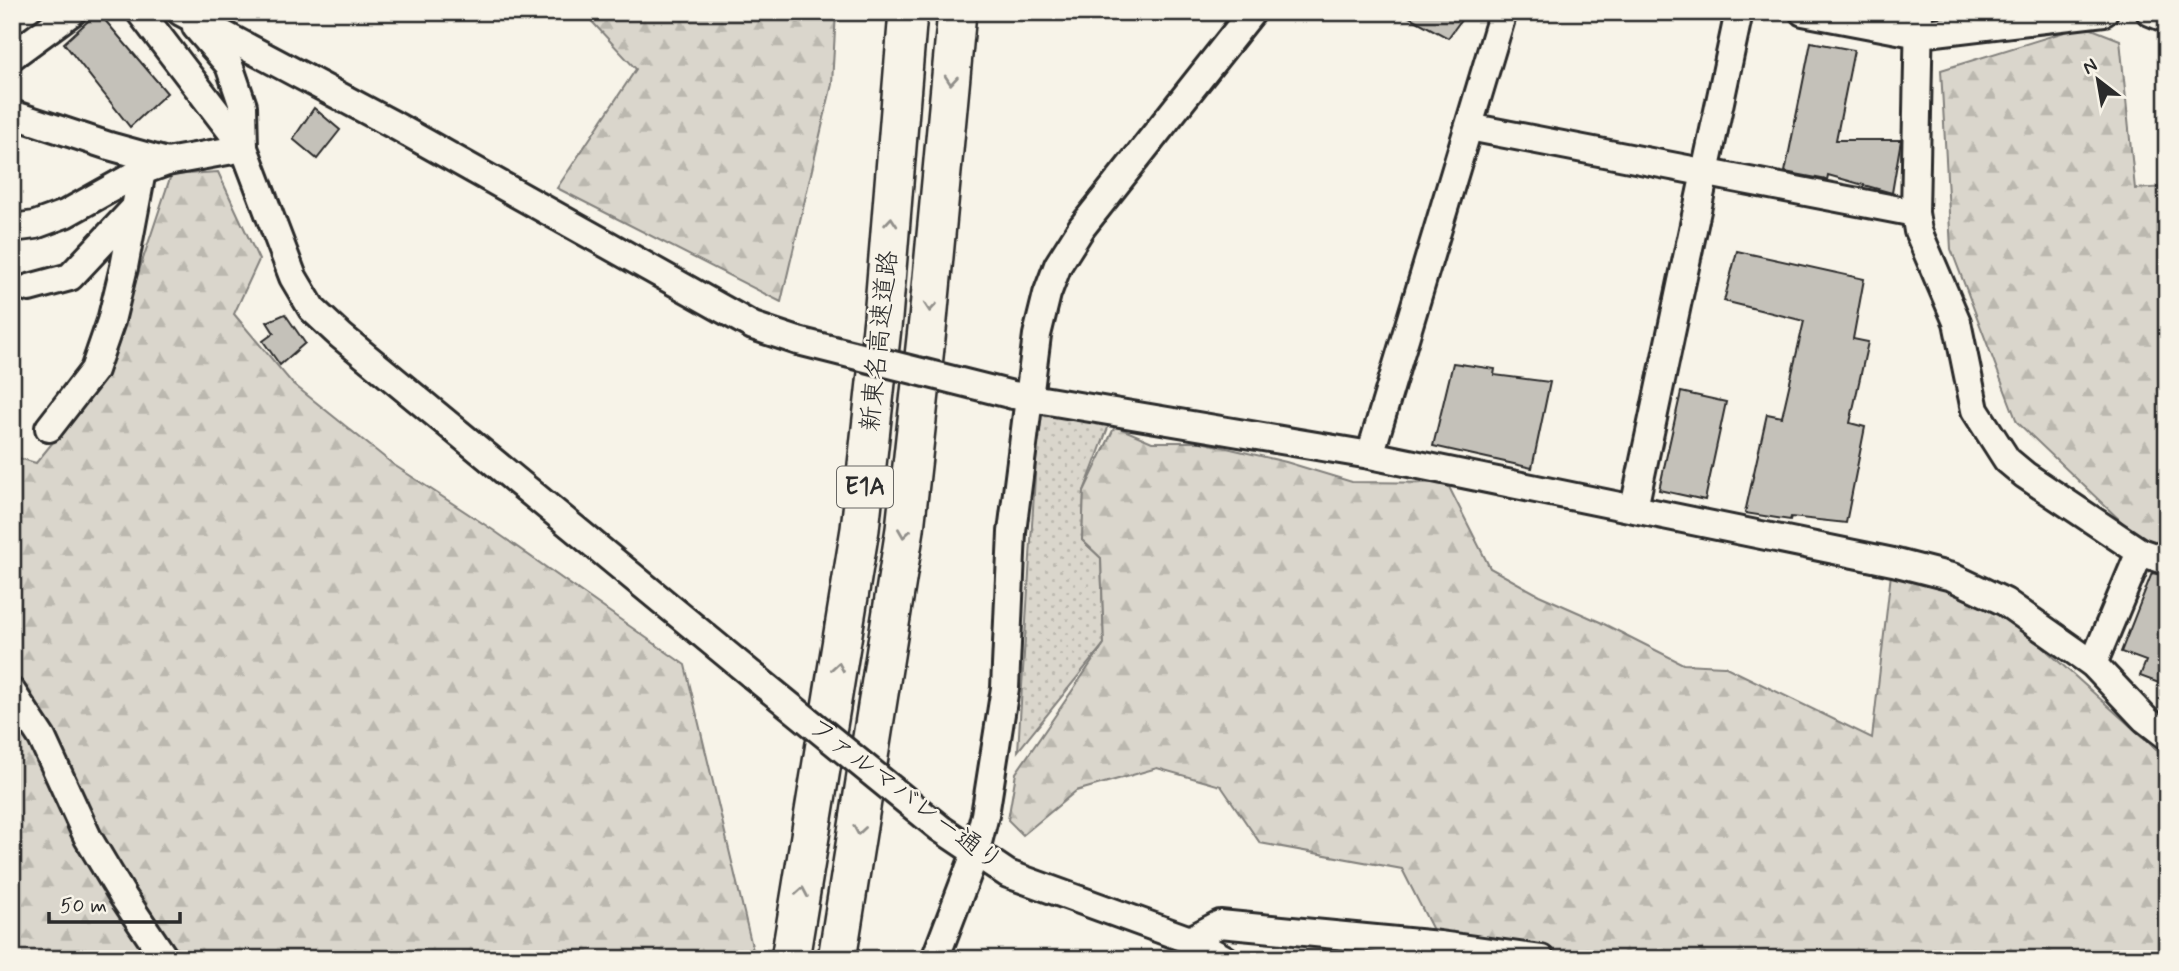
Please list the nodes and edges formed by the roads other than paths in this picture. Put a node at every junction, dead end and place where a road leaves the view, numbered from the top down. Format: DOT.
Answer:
graph roads {
  1 [pos="72,12"];
  2 [pos="179,12"];
  3 [pos="908,12"];
  4 [pos="957,12"];
  5 [pos="1252,12"];
  6 [pos="1503,12"];
  7 [pos="1740,12"];
  8 [pos="1803,12"];
  9 [pos="2104,12"];
  10 [pos="2150,12"];
  11 [pos="151,17"];
  12 [pos="2167,19"];
  13 [pos="1919,23"];
  14 [pos="12,56"];
  15 [pos="12,114"];
  16 [pos="1469,127"];
  17 [pos="244,148"];
  18 [pos="167,162"];
  19 [pos="142,171"];
  20 [pos="1705,173"];
  21 [pos="134,210"];
  22 [pos="1915,213"];
  23 [pos="12,228"];
  24 [pos="29,288"];
  25 [pos="1021,396"];
  26 [pos="49,428"];
  27 [pos="1370,455"];
  28 [pos="1634,508"];
  29 [pos="2140,552"];
  30 [pos="2167,561"];
  31 [pos="2093,664"];
  32 [pos="12,692"];
  33 [pos="2167,736"];
  34 [pos="975,854"];
  35 [pos="1191,940"];
  36 [pos="165,959"];
  37 [pos="790,959"];
  38 [pos="837,959"];
  39 [pos="935,959"];
  40 [pos="1225,959"];
  41 [pos="1541,959"];
  1 -- 14 [label="street"];
  2 -- 17 [label="street"];
  2 -- 25 [label="street, bridge"];
  37 -- 3 [label="highway, 新東名高速道路 / E1A, one-way"];
  4 -- 38 [label="highway, 新東名高速道路 / E1A, one-way"];
  5 -- 25 [label="street"];
  6 -- 16 [label="street"];
  7 -- 20 [label="street"];
  8 -- 13 [label="street"];
  9 -- 13 [label="street"];
  10 -- 12 [label="street"];
  11 -- 17 [label="street"];
  13 -- 22 [label="street"];
  15 -- 18 [label="street"];
  16 -- 20 [label="street"];
  16 -- 27 [label="street"];
  17 -- 18 [label="street"];
  17 -- 34 [label="street, ファルマバレー通り, bridge"];
  18 -- 19 [label="street"];
  19 -- 21 [label="street"];
  19 -- 23 [label="street"];
  20 -- 22 [label="street"];
  20 -- 28 [label="street"];
  21 -- 24 [label="street"];
  21 -- 26 [label="street"];
  22 -- 29 [label="street"];
  25 -- 27 [label="street"];
  25 -- 34 [label="street"];
  27 -- 28 [label="street"];
  28 -- 31 [label="street"];
  29 -- 30 [label="street"];
  29 -- 31 [label="street"];
  31 -- 33 [label="street"];
  32 -- 36 [label="street"];
  34 -- 35 [label="street, ファルマバレー通り"];
  34 -- 39 [label="street"];
  35 -- 40 [label="street, ファルマバレー通り"];
  35 -- 41 [label="street"];
}
